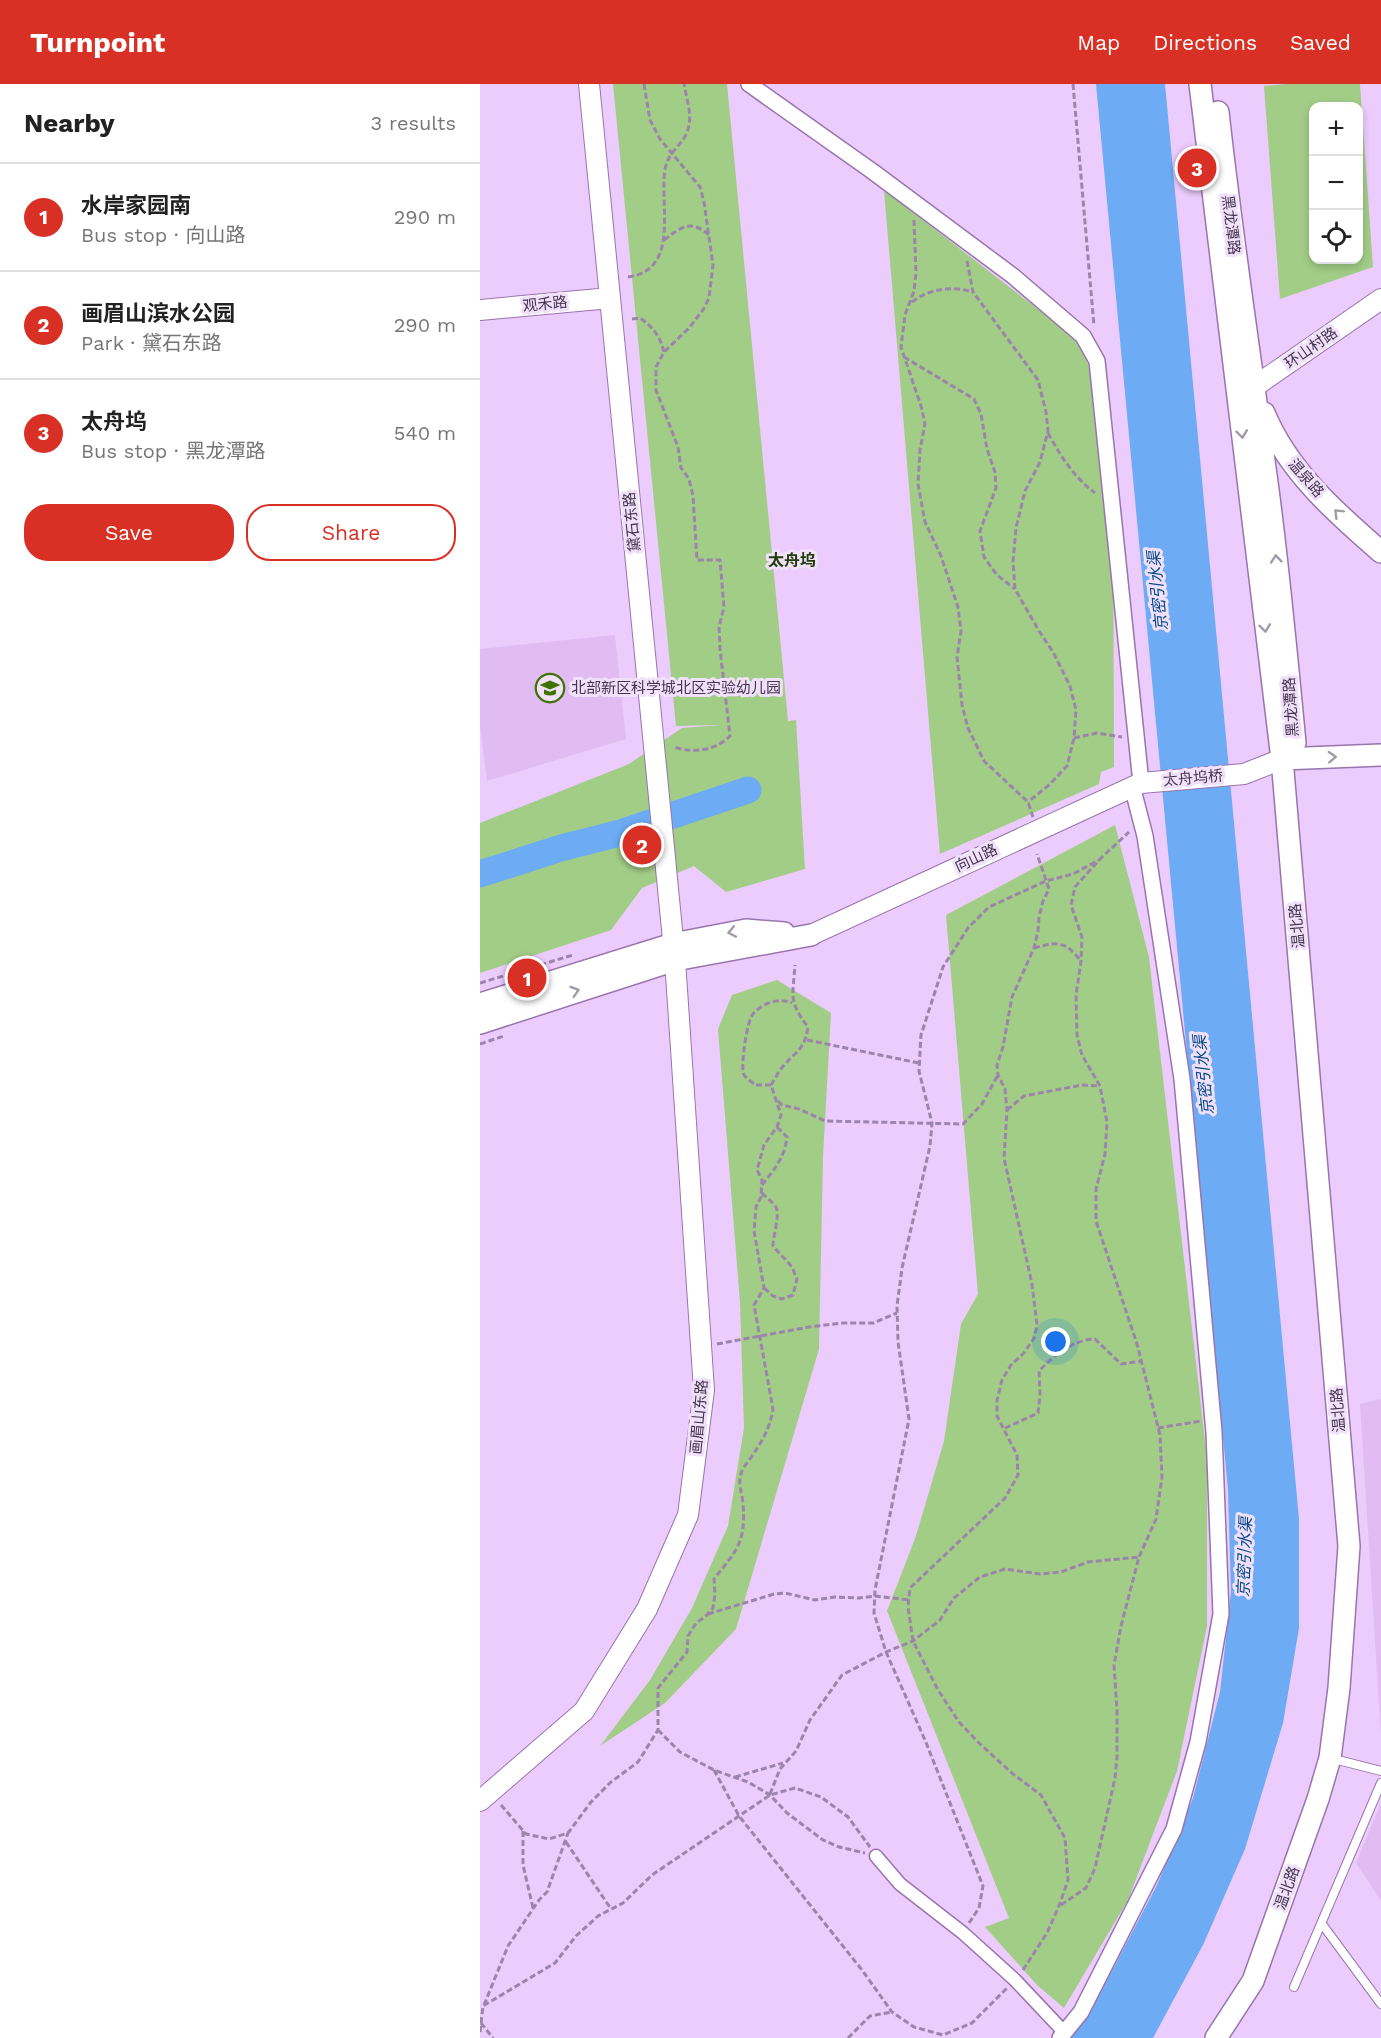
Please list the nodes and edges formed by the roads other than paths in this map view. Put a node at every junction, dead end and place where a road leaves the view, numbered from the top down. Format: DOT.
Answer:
graph roads {
  1 [pos="589,84"];
  2 [pos="749,84"];
  3 [pos="1200,84"];
  4 [pos="1215,84"];
  5 [pos="610,298"];
  6 [pos="1381,299"];
  7 [pos="480,310"];
  8 [pos="1246,388"];
  9 [pos="1381,552"];
  10 [pos="1381,754"];
  11 [pos="1282,759"];
  12 [pos="1137,784"];
  13 [pos="811,935"];
  14 [pos="674,952"];
  15 [pos="480,1004"];
  16 [pos="480,1023"];
  17 [pos="1330,1758"];
  18 [pos="1381,1771"];
  19 [pos="1381,1783"];
  20 [pos="480,1801"];
  21 [pos="876,1856"];
  22 [pos="1322,1924"];
  23 [pos="1294,1987"];
  24 [pos="1381,2004"];
  25 [pos="1062,2035"];
  26 [pos="1216,2038"];
  1 -- 5 [label="street, 黛石东路"];
  2 -- 12 [label="street"];
  3 -- 8 [label="main road, 黑龙潭路"];
  4 -- 8 [label="main road, 黑龙潭路"];
  5 -- 7 [label="street, 观禾路"];
  5 -- 14 [label="street, 黛石东路"];
  6 -- 8 [label="street, 环山村路"];
  9 -- 8 [label="main road, 温泉路, one-way"];
  8 -- 11 [label="main road, 黑龙潭路"];
  11 -- 10 [label="main road, one-way"];
  11 -- 12 [label="street, 太舟坞桥"];
  11 -- 17 [label="main road, 温北路"];
  12 -- 13 [label="street, 向山路"];
  12 -- 25 [label="street"];
  13 -- 14 [label="main road, 向山路"];
  14 -- 15 [label="main road, 向山路"];
  16 -- 14 [label="main road, 向山路, one-way"];
  14 -- 20 [label="street, 画眉山东路"];
  17 -- 18 [label="lane"];
  17 -- 26 [label="main road, 温北路"];
  19 -- 22 [label="lane"];
  21 -- 25 [label="street"];
  22 -- 23 [label="lane"];
  22 -- 24 [label="lane"];
}
